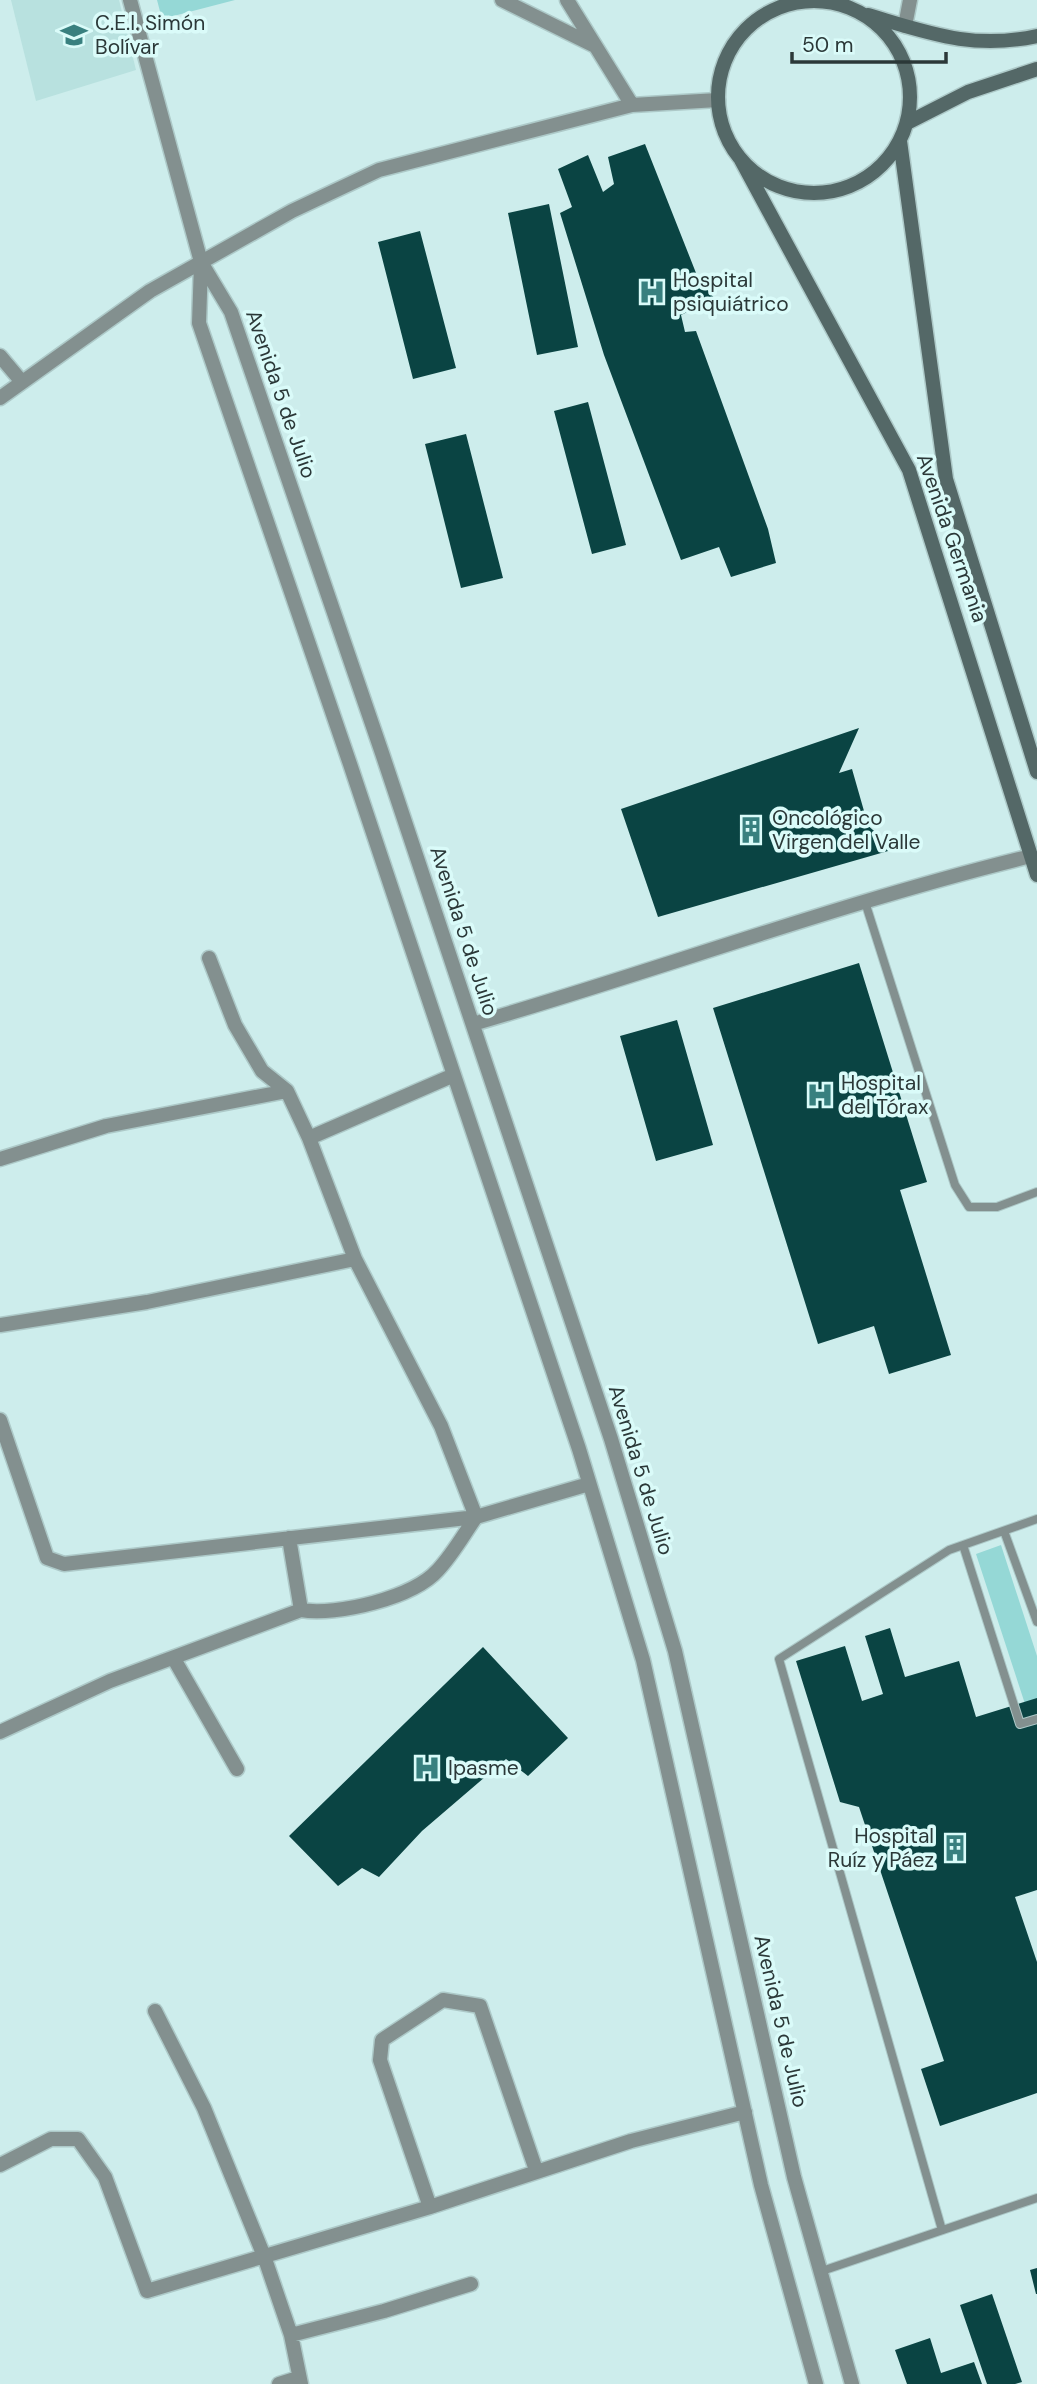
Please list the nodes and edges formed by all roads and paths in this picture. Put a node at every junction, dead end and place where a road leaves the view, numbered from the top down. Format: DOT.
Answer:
graph roads {
  1 [pos="130,0"];
  2 [pos="502,0"];
  3 [pos="567,0"];
  4 [pos="910,0"];
  5 [pos="856,11"];
  6 [pos="905,26"];
  7 [pos="1037,36"];
  8 [pos="596,47"];
  9 [pos="1037,69"];
  10 [pos="718,100"];
  11 [pos="632,105"];
  12 [pos="906,123"];
  13 [pos="900,141"];
  14 [pos="741,160"];
  15 [pos="201,262"];
  16 [pos="0,356"];
  17 [pos="22,382"];
  18 [pos="0,398"];
  19 [pos="1037,772"];
  20 [pos="1031,856"];
  21 [pos="1037,875"];
  22 [pos="865,902"];
  23 [pos="209,958"];
  24 [pos="473,1024"];
  25 [pos="454,1075"];
  26 [pos="287,1091"];
  27 [pos="309,1138"];
  28 [pos="0,1159"];
  29 [pos="1037,1192"];
  30 [pos="355,1259"];
  31 [pos="0,1325"];
  32 [pos="0,1420"];
  33 [pos="589,1483"];
  34 [pos="476,1517"];
  35 [pos="1037,1519"];
  36 [pos="1004,1531"];
  37 [pos="289,1538"];
  38 [pos="963,1545"];
  39 [pos="301,1610"];
  40 [pos="1037,1622"];
  41 [pos="174,1660"];
  42 [pos="1037,1719"];
  43 [pos="0,1732"];
  44 [pos="237,1769"];
  45 [pos="155,2011"];
  46 [pos="745,2112"];
  47 [pos="0,2165"];
  48 [pos="536,2170"];
  49 [pos="1037,2198"];
  50 [pos="430,2207"];
  51 [pos="942,2230"];
  52 [pos="264,2256"];
  53 [pos="818,2272"];
  54 [pos="471,2284"];
  55 [pos="291,2335"];
  56 [pos="299,2381"];
  57 [pos="279,2384"];
  58 [pos="816,2384"];
  59 [pos="852,2384"];
  1 -- 15 [label="street"];
  2 -- 8 [label="street"];
  3 -- 8 [label="street"];
  4 -- 6 [label="street"];
  5 -- 6 [label="street"];
  5 -- 10 [label="street"];
  5 -- 12 [label="street"];
  6 -- 7 [label="street"];
  8 -- 11 [label="street"];
  9 -- 12 [label="street"];
  10 -- 11 [label="street"];
  10 -- 14 [label="street"];
  11 -- 15 [label="street"];
  12 -- 13 [label="street"];
  13 -- 14 [label="street"];
  13 -- 19 [label="street, Avenida Germania"];
  14 -- 20 [label="street, Avenida Germania"];
  15 -- 17 [label="street"];
  15 -- 24 [label="street, Avenida 5 de Julio"];
  15 -- 25 [label="street"];
  16 -- 17 [label="street"];
  17 -- 18 [label="street"];
  20 -- 21 [label="street, Avenida Germania"];
  20 -- 22 [label="street"];
  22 -- 24 [label="street"];
  22 -- 29 [label="lane"];
  23 -- 26 [label="street"];
  24 -- 53 [label="street, Avenida 5 de Julio"];
  25 -- 27 [label="street"];
  25 -- 33 [label="street"];
  26 -- 27 [label="street"];
  26 -- 28 [label="street"];
  27 -- 30 [label="street"];
  30 -- 31 [label="street"];
  30 -- 34 [label="street"];
  32 -- 37 [label="street"];
  33 -- 34 [label="street"];
  33 -- 46 [label="street"];
  34 -- 37 [label="street"];
  34 -- 39 [label="street"];
  35 -- 36 [label="lane"];
  36 -- 38 [label="lane"];
  36 -- 40 [label="lane"];
  37 -- 39 [label="street"];
  38 -- 42 [label="lane"];
  38 -- 51 [label="lane"];
  39 -- 41 [label="street"];
  41 -- 43 [label="street"];
  41 -- 44 [label="street"];
  45 -- 52 [label="street"];
  46 -- 48 [label="street"];
  46 -- 58 [label="street"];
  47 -- 52 [label="street"];
  48 -- 50 [label="street"];
  48 -- 50 [label="street"];
  49 -- 51 [label="lane"];
  50 -- 52 [label="street"];
  51 -- 53 [label="lane"];
  52 -- 55 [label="street"];
  53 -- 59 [label="street, Avenida 5 de Julio"];
  54 -- 55 [label="street"];
  55 -- 56 [label="street"];
  56 -- 57 [label="street"];
}
